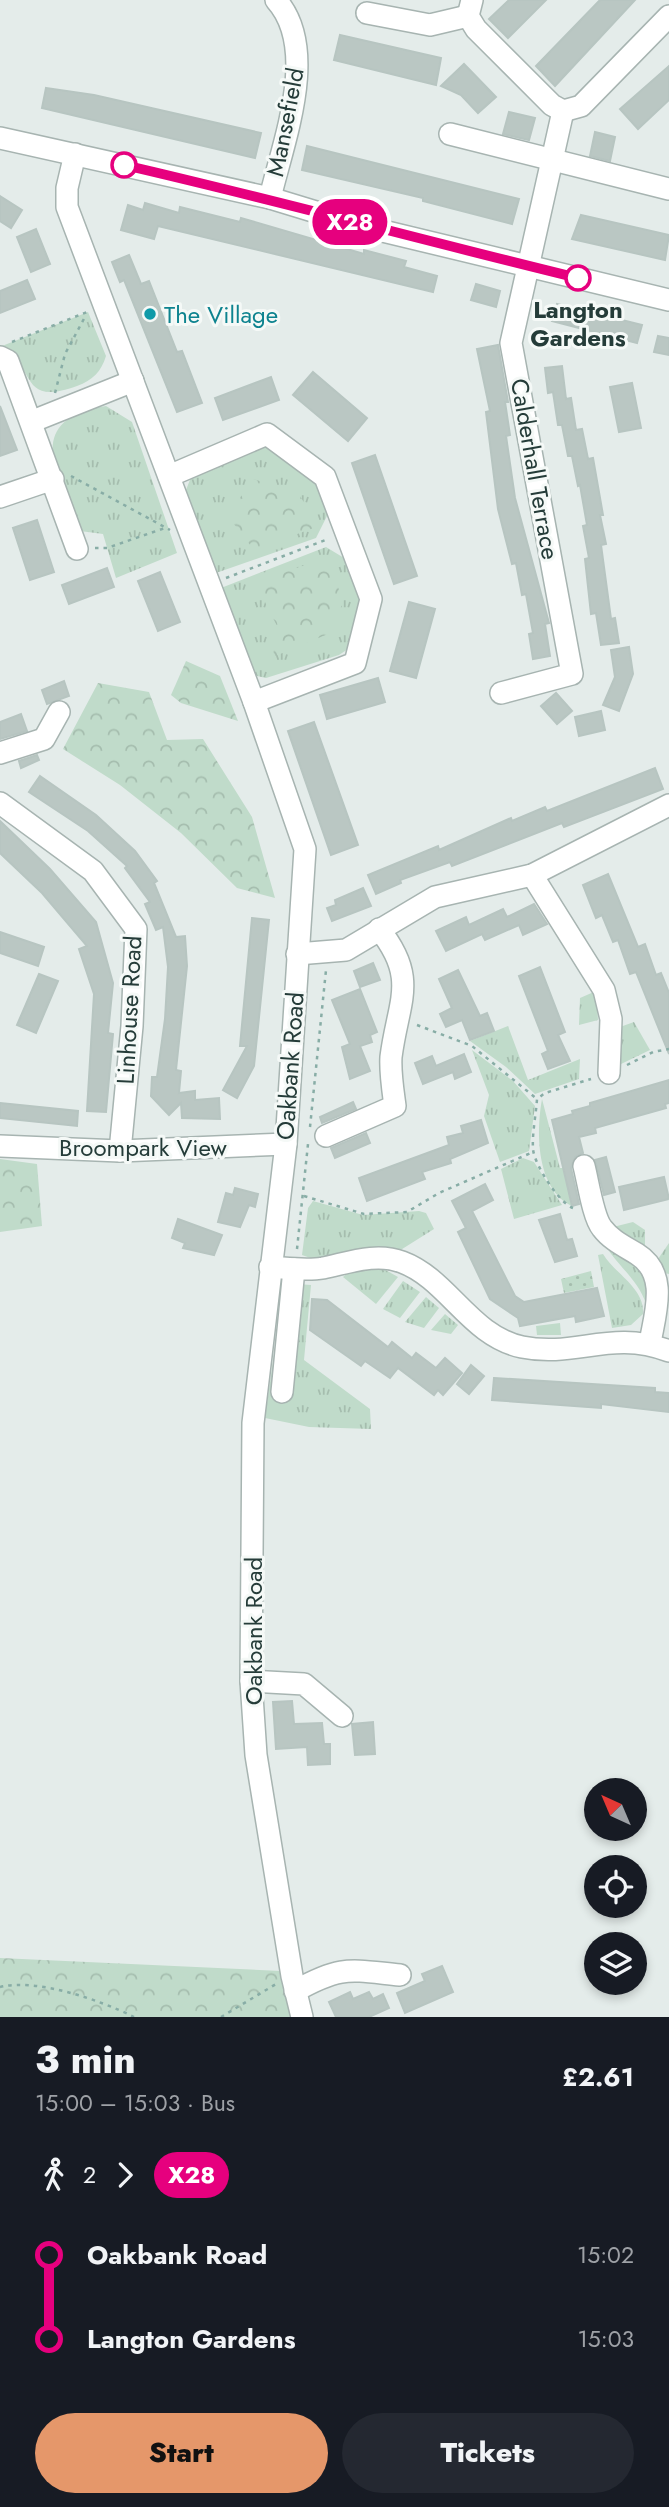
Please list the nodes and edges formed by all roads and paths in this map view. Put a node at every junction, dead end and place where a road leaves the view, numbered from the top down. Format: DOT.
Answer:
graph roads {
  1 [pos="282,2"];
  2 [pos="470,8"];
  3 [pos="367,13"];
  4 [pos="669,16"];
  5 [pos="563,111"];
  6 [pos="450,134"];
  7 [pos="0,138"];
  8 [pos="75,153"];
  9 [pos="555,159"];
  10 [pos="669,189"];
  11 [pos="271,198"];
  12 [pos="527,265"];
  13 [pos="669,300"];
  14 [pos="95,308"];
  15 [pos="1,352"];
  16 [pos="133,381"];
  17 [pos="57,412"];
  18 [pos="33,421"];
  19 [pos="50,471"];
  20 [pos="169,476"];
  21 [pos="0,497"];
  22 [pos="166,528"];
  23 [pos="346,532"];
  24 [pos="195,544"];
  25 [pos="77,549"];
  26 [pos="210,584"];
  27 [pos="501,694"];
  28 [pos="254,702"];
  29 [pos="59,712"];
  30 [pos="0,753"];
  31 [pos="0,803"];
  32 [pos="669,804"];
  33 [pos="532,875"];
  34 [pos="379,929"];
  35 [pos="327,953"];
  36 [pos="297,954"];
  37 [pos="399,1020"];
  38 [pos="669,1049"];
  39 [pos="609,1073"];
  40 [pos="537,1098"];
  41 [pos="315,1135"];
  42 [pos="286,1144"];
  43 [pos="0,1146"];
  44 [pos="120,1151"];
  45 [pos="533,1152"];
  46 [pos="584,1166"];
  47 [pos="280,1189"];
  48 [pos="303,1196"];
  49 [pos="594,1204"];
  50 [pos="270,1266"];
  51 [pos="295,1269"];
  52 [pos="659,1347"];
  53 [pos="282,1392"];
  54 [pos="251,1681"];
  55 [pos="342,1716"];
  56 [pos="400,1975"];
  57 [pos="293,1983"];
  58 [pos="0,1987"];
  59 [pos="134,2017"];
  60 [pos="221,2017"];
  61 [pos="302,2017"];
  1 -- 11 [label="street, Mansefield"];
  2 -- 3 [label="street"];
  2 -- 5 [label="street"];
  4 -- 5 [label="street"];
  5 -- 9 [label="street, Calderhall Terrace"];
  6 -- 9 [label="street"];
  7 -- 8 [label="street"];
  8 -- 11 [label="street"];
  8 -- 14 [label="street, Oakbank Road"];
  9 -- 10 [label="street"];
  9 -- 12 [label="street, Calderhall Terrace"];
  11 -- 12 [label="street"];
  12 -- 13 [label="street"];
  12 -- 27 [label="street, Calderhall Terrace"];
  14 -- 15 [label="path"];
  14 -- 16 [label="street, Oakbank Road"];
  14 -- 17 [label="path"];
  15 -- 18 [label="street"];
  16 -- 17 [label="street"];
  16 -- 20 [label="street, Oakbank Road"];
  17 -- 18 [label="street"];
  18 -- 19 [label="street"];
  19 -- 21 [label="street"];
  19 -- 22 [label="path"];
  19 -- 25 [label="street"];
  20 -- 23 [label="street"];
  20 -- 24 [label="street, Oakbank Road"];
  22 -- 24 [label="path"];
  22 -- 25 [label="path"];
  23 -- 26 [label="path"];
  23 -- 28 [label="street"];
  24 -- 26 [label="street, Oakbank Road"];
  26 -- 28 [label="street, Oakbank Road"];
  28 -- 36 [label="street, Oakbank Road"];
  29 -- 30 [label="street"];
  31 -- 44 [label="street, Linhouse Road"];
  32 -- 33 [label="street"];
  33 -- 34 [label="street"];
  33 -- 39 [label="street"];
  34 -- 35 [label="street"];
  34 -- 37 [label="street"];
  35 -- 36 [label="street"];
  35 -- 41 [label="path"];
  36 -- 42 [label="street, Oakbank Road"];
  37 -- 40 [label="path"];
  37 -- 41 [label="street"];
  38 -- 39 [label="path"];
  39 -- 40 [label="path"];
  40 -- 45 [label="path"];
  41 -- 48 [label="path"];
  42 -- 44 [label="street, Broompark View"];
  42 -- 47 [label="street, Oakbank Road"];
  43 -- 44 [label="street, Broompark View"];
  45 -- 48 [label="path"];
  45 -- 49 [label="path"];
  46 -- 49 [label="street"];
  47 -- 48 [label="path"];
  47 -- 50 [label="street, Oakbank Road"];
  48 -- 51 [label="path"];
  49 -- 52 [label="street"];
  50 -- 51 [label="street"];
  50 -- 54 [label="street, Oakbank Road"];
  51 -- 52 [label="street"];
  51 -- 53 [label="street"];
  54 -- 55 [label="street"];
  54 -- 57 [label="street, Oakbank Road"];
  56 -- 57 [label="street"];
  57 -- 60 [label="path"];
  57 -- 61 [label="street, Oakbank Road"];
  58 -- 59 [label="path"];
}
